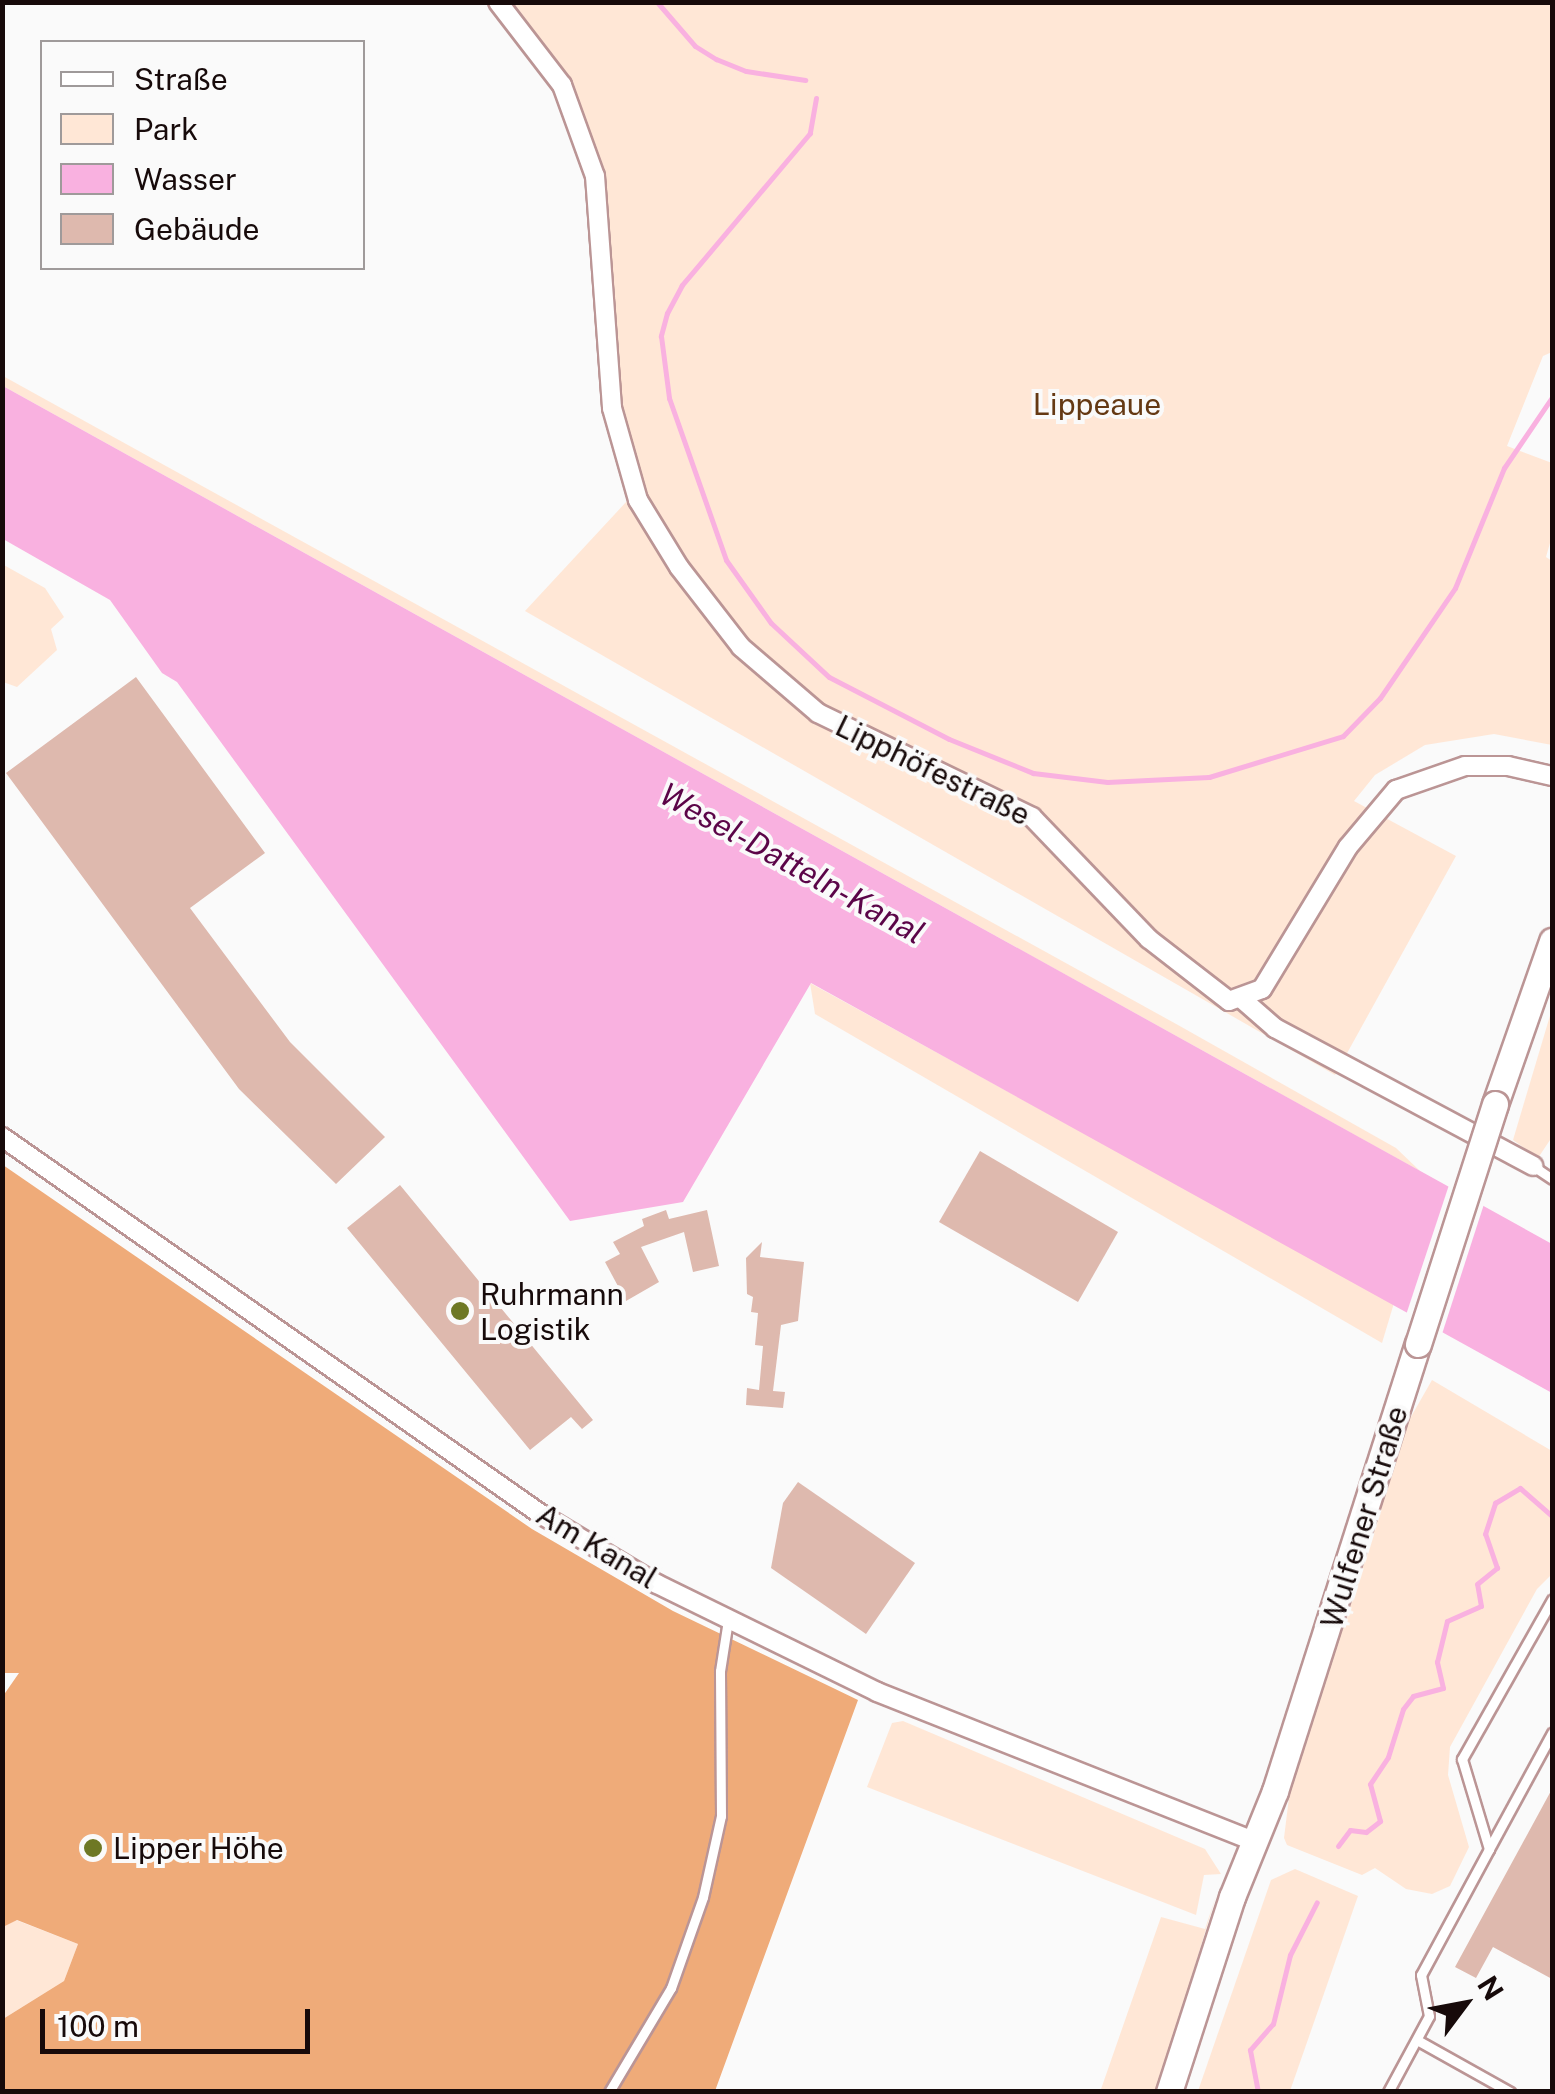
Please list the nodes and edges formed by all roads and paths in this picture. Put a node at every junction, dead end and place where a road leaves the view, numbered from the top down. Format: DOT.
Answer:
graph roads {
  1 [pos="498,2"];
  2 [pos="1552,776"];
  3 [pos="1552,940"];
  4 [pos="1243,1000"];
  5 [pos="2,1138"];
  6 [pos="1534,1166"];
  7 [pos="1552,1179"];
  8 [pos="1552,1600"];
  9 [pos="728,1620"];
  10 [pos="1552,1733"];
  11 [pos="1254,1840"];
  12 [pos="1489,1849"];
  13 [pos="1416,2040"];
  14 [pos="609,2092"];
  15 [pos="1169,2092"];
  16 [pos="1388,2092"];
  17 [pos="1510,2092"];
  1 -- 4 [label="street, Lipphöfestraße"];
  2 -- 4 [label="street"];
  3 -- 11 [label="main road, Wulfener Straße, bridge"];
  4 -- 6 [label="street, Lipphöfestraße"];
  5 -- 9 [label="street, Am Kanal"];
  6 -- 7 [label="lane"];
  8 -- 12 [label="lane"];
  9 -- 11 [label="street, Am Kanal"];
  9 -- 14 [label="lane"];
  10 -- 12 [label="lane"];
  11 -- 15 [label="main road, Wulfener Straße"];
  12 -- 13 [label="lane"];
  13 -- 16 [label="lane"];
  13 -- 17 [label="lane"];
}
